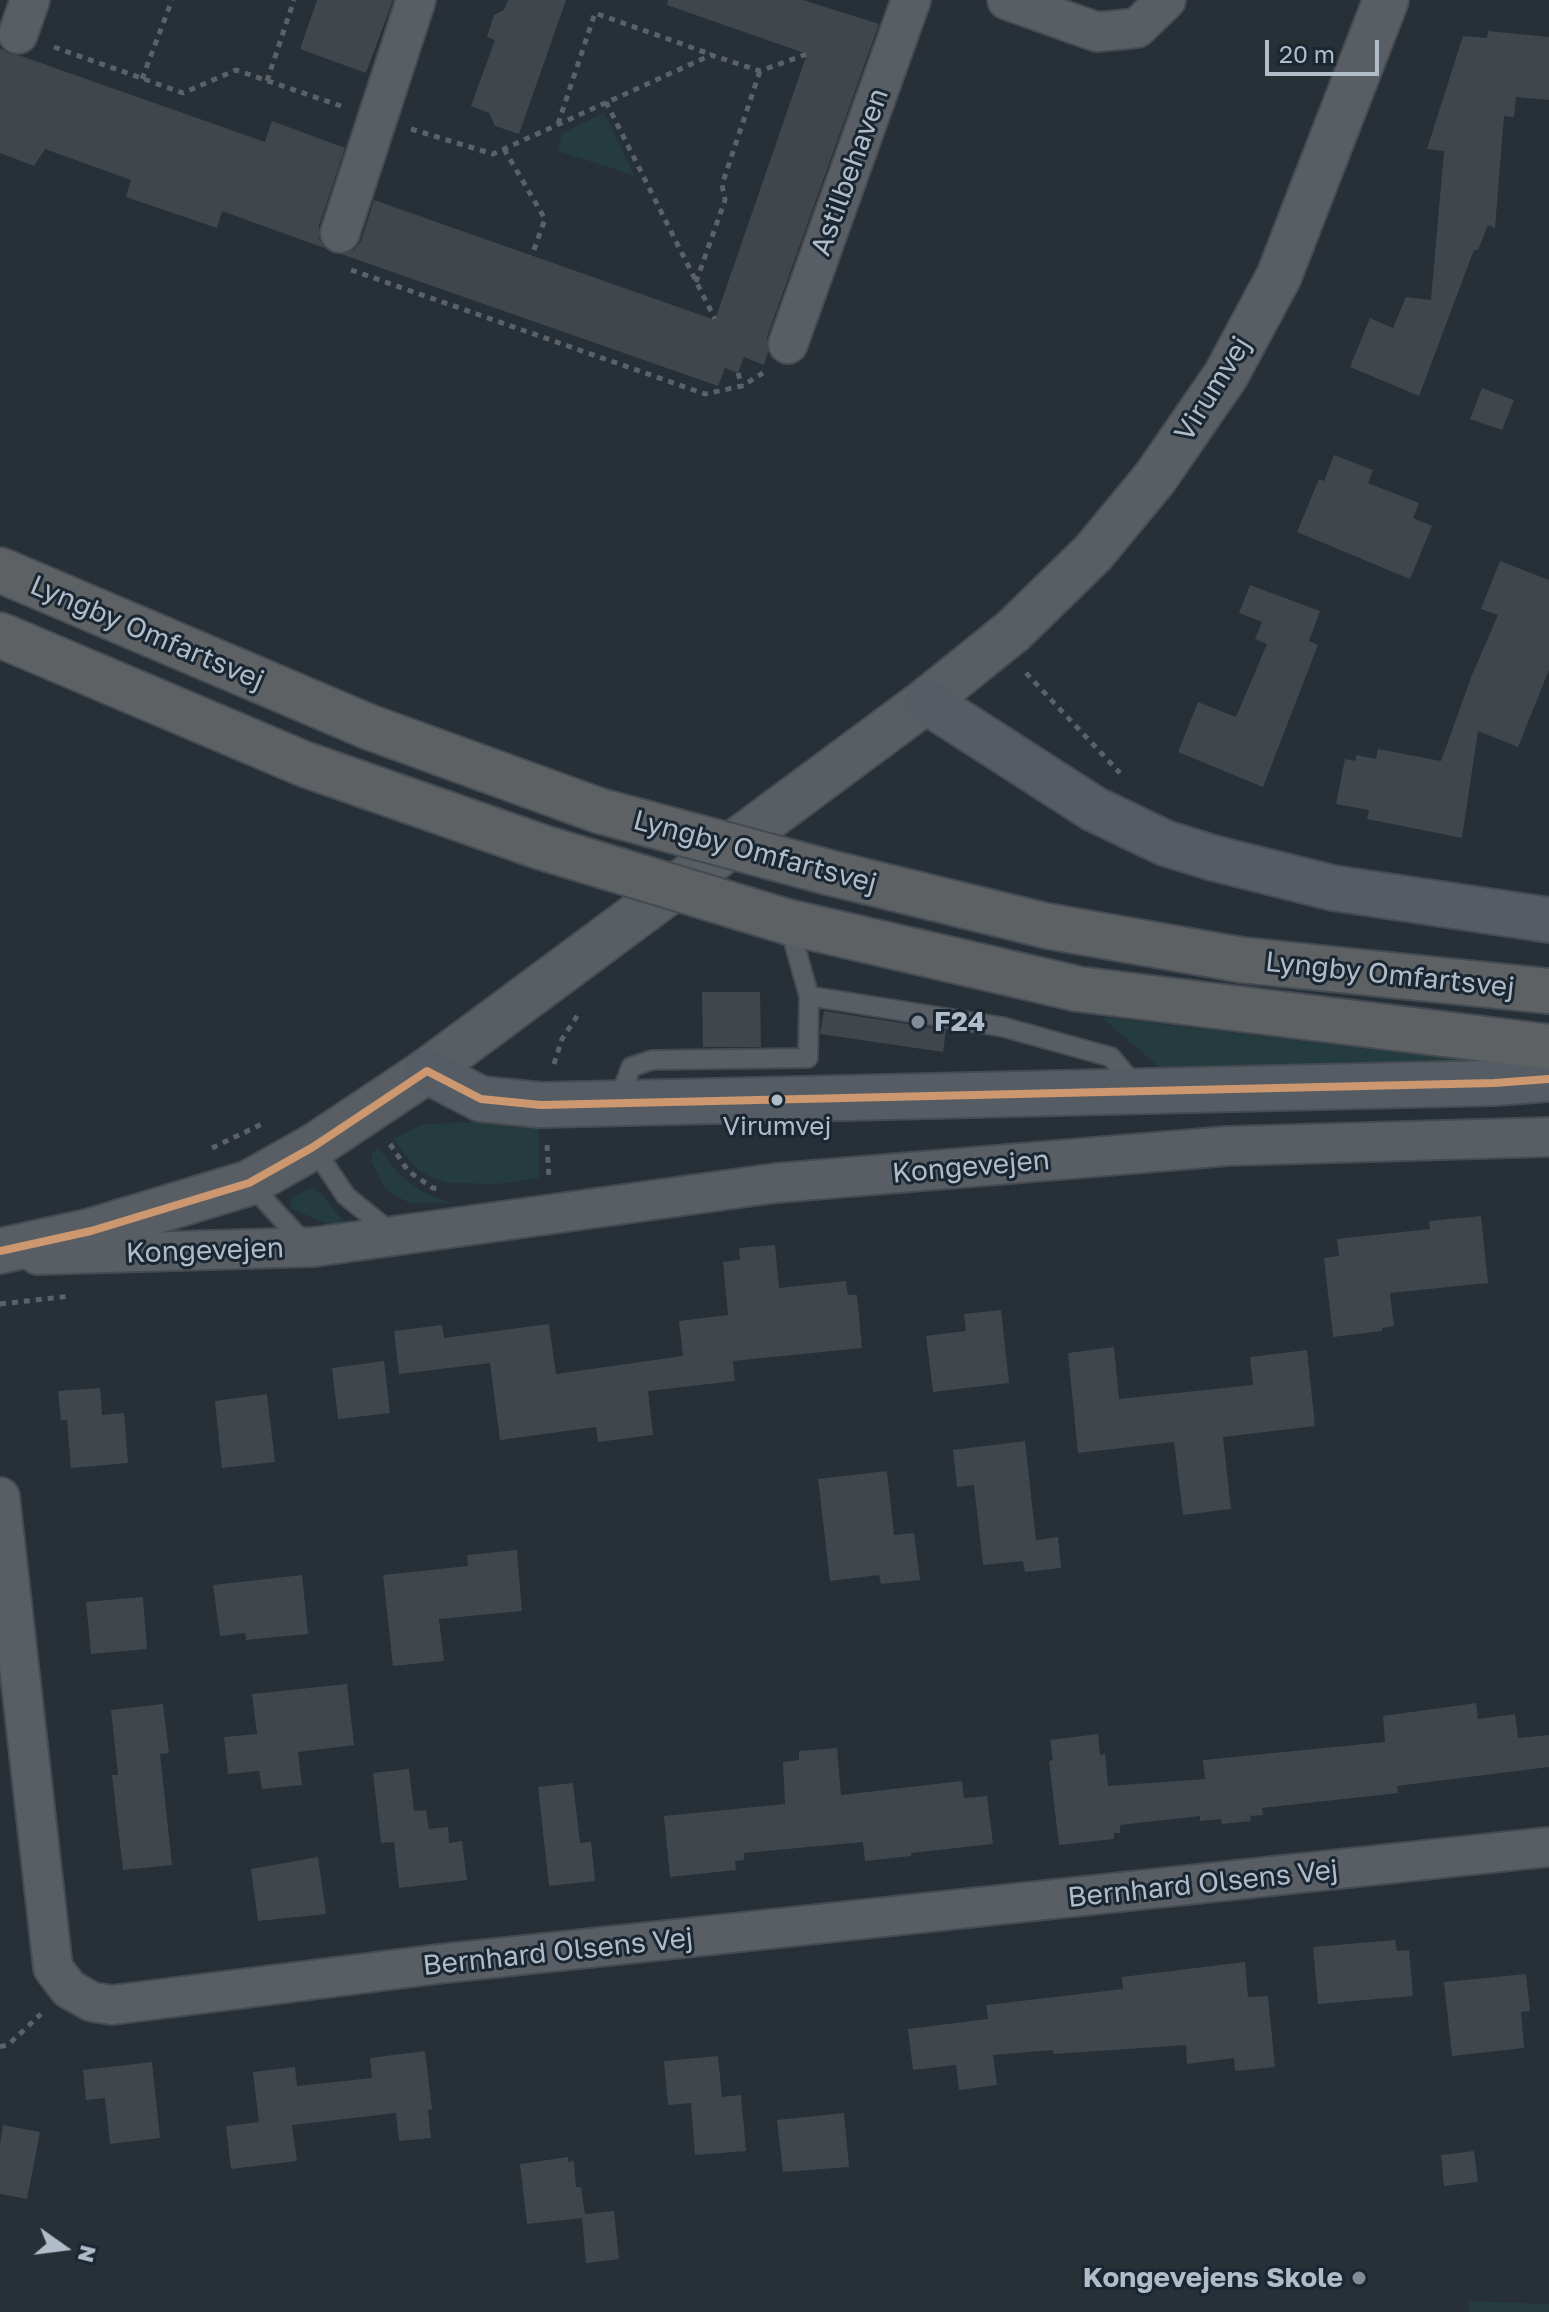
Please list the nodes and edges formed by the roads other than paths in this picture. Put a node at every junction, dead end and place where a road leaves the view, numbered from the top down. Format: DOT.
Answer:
graph roads {
  1 [pos="416,0"];
  2 [pos="911,0"];
  3 [pos="1007,0"];
  4 [pos="1166,0"];
  5 [pos="1386,0"];
  6 [pos="340,233"];
  7 [pos="788,344"];
  8 [pos="0,570"];
  9 [pos="0,635"];
  10 [pos="926,701"];
  11 [pos="1549,920"];
  12 [pos="788,922"];
  13 [pos="1549,991"];
  14 [pos="809,996"];
  15 [pos="1549,1047"];
  16 [pos="427,1071"];
  17 [pos="1549,1079"];
  18 [pos="1139,1090"];
  19 [pos="618,1103"];
  20 [pos="1549,1137"];
  21 [pos="313,1147"];
  22 [pos="249,1183"];
  23 [pos="395,1235"];
  24 [pos="314,1247"];
  25 [pos="0,1254"];
  26 [pos="0,1497"];
  27 [pos="1549,1847"];
  1 -- 6 [label="street"];
  2 -- 7 [label="street, Astilbehaven"];
  3 -- 4 [label="street"];
  5 -- 10 [label="street, Virumvej"];
  8 -- 13 [label="highway, Lyngby Omfartsvej, bridge"];
  9 -- 12 [label="highway, bridge"];
  10 -- 11 [label="main road"];
  10 -- 16 [label="street, Kongevejen"];
  12 -- 14 [label="lane"];
  12 -- 15 [label="highway"];
  14 -- 18 [label="lane"];
  14 -- 19 [label="lane"];
  16 -- 19 [label="main road"];
  16 -- 21 [label="street, Kongevejen"];
  17 -- 18 [label="main road"];
  18 -- 19 [label="main road"];
  20 -- 23 [label="street, Kongevejen"];
  21 -- 22 [label="street, Kongevejen"];
  21 -- 23 [label="lane"];
  22 -- 24 [label="lane, Kongevejen"];
  22 -- 25 [label="street, Kongevejen"];
  23 -- 24 [label="street, Kongevejen"];
  24 -- 25 [label="street, Kongevejen"];
  26 -- 27 [label="street, Bernhard Olsens Vej"];
}
